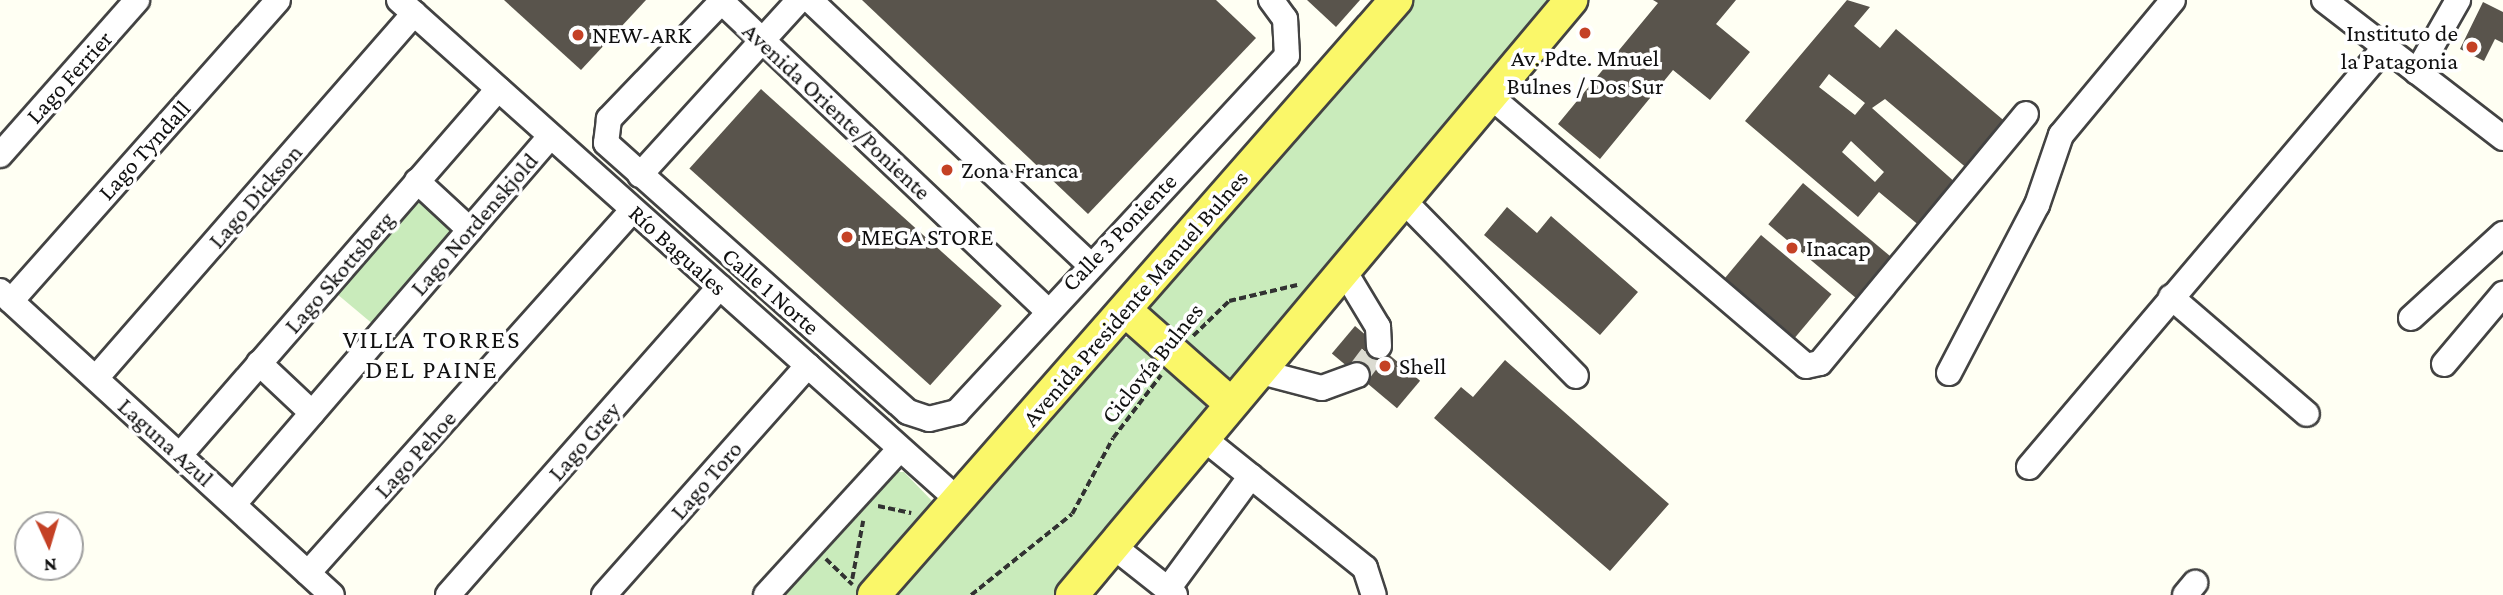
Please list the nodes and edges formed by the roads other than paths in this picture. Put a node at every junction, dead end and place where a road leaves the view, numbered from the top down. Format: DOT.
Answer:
graph roads {
  1 [pos="137,0"];
  2 [pos="278,0"];
  3 [pos="799,0"];
  4 [pos="810,0"];
  5 [pos="1271,0"];
  6 [pos="1396,0"];
  7 [pos="1571,0"];
  8 [pos="2174,0"];
  9 [pos="2324,0"];
  10 [pos="2458,0"];
  11 [pos="722,1"];
  12 [pos="406,7"];
  13 [pos="762,40"];
  14 [pos="2385,47"];
  15 [pos="2417,72"];
  16 [pos="498,89"];
  17 [pos="1489,95"];
  18 [pos="2026,114"];
  19 [pos="550,136"];
  20 [pos="2503,138"];
  21 [pos="0,155"];
  22 [pos="640,175"];
  23 [pos="417,181"];
  24 [pos="1402,199"];
  25 [pos="633,209"];
  26 [pos="470,230"];
  27 [pos="2503,234"];
  28 [pos="1088,264"];
  29 [pos="1343,269"];
  30 [pos="720,288"];
  31 [pos="2503,294"];
  32 [pos="6,296"];
  33 [pos="2171,297"];
  34 [pos="1046,309"];
  35 [pos="1125,310"];
  36 [pos="2411,318"];
  37 [pos="1379,346"];
  38 [pos="259,363"];
  39 [pos="2444,364"];
  40 [pos="808,365"];
  41 [pos="1257,371"];
  42 [pos="1950,373"];
  43 [pos="1357,375"];
  44 [pos="1576,376"];
  45 [pos="96,379"];
  46 [pos="1230,403"];
  47 [pos="957,412"];
  48 [pos="312,413"];
  49 [pos="2307,414"];
  50 [pos="1202,437"];
  51 [pos="897,452"];
  52 [pos="180,455"];
  53 [pos="2029,467"];
  54 [pos="1251,476"];
  55 [pos="957,499"];
  56 [pos="234,504"];
  57 [pos="1113,545"];
  58 [pos="308,573"];
  59 [pos="862,590"];
  60 [pos="1171,592"];
  61 [pos="332,595"];
  62 [pos="448,595"];
  63 [pos="604,595"];
  64 [pos="766,595"];
  65 [pos="1072,595"];
  66 [pos="1374,595"];
  1 -- 21 [label="street, Lago Ferrier"];
  2 -- 32 [label="street, Lago Tyndall"];
  3 -- 13 [label="street"];
  4 -- 28 [label="street"];
  5 -- 28 [label="street, Calle 3 Poniente"];
  6 -- 35 [label="main road, Avenida Presidente Manuel Bulnes"];
  7 -- 17 [label="main road"];
  8 -- 42 [label="street"];
  9 -- 14 [label="street"];
  10 -- 15 [label="street"];
  11 -- 13 [label="street, Avenida Oriente/Poniente"];
  11 -- 22 [label="street, Calle 1 Norte"];
  12 -- 16 [label="street, Río Baguales"];
  12 -- 45 [label="street, Lago Dickson"];
  13 -- 22 [label="street"];
  13 -- 34 [label="street, Avenida Oriente/Poniente"];
  14 -- 15 [label="street"];
  14 -- 33 [label="street"];
  15 -- 20 [label="street"];
  16 -- 19 [label="street, Río Baguales"];
  16 -- 23 [label="street, Lago Skottsberg"];
  17 -- 18 [label="street"];
  17 -- 24 [label="main road"];
  19 -- 25 [label="street, Río Baguales"];
  19 -- 26 [label="street, Lago Nordenskjold"];
  22 -- 47 [label="street, Calle 1 Norte"];
  23 -- 26 [label="street"];
  23 -- 38 [label="street, Lago Skottsberg"];
  24 -- 29 [label="main road"];
  24 -- 44 [label="street"];
  25 -- 30 [label="street, Río Baguales"];
  25 -- 58 [label="street, Lago Pehoe"];
  26 -- 48 [label="street, Lago Nordenskjold"];
  27 -- 36 [label="street"];
  28 -- 34 [label="street, Calle 3 Poniente"];
  29 -- 37 [label="street"];
  29 -- 41 [label="main road"];
  30 -- 40 [label="street, Río Baguales"];
  30 -- 62 [label="street, Lago Grey"];
  31 -- 39 [label="street"];
  32 -- 45 [label="street, Laguna Azul"];
  33 -- 49 [label="street"];
  33 -- 53 [label="street"];
  34 -- 47 [label="street, Calle 3 Poniente"];
  35 -- 46 [label="main road"];
  35 -- 55 [label="main road, Avenida Presidente Manuel Bulnes"];
  38 -- 48 [label="street"];
  38 -- 52 [label="street, Lago Skottsberg"];
  40 -- 51 [label="street, Río Baguales"];
  40 -- 63 [label="street, Lago Toro"];
  41 -- 43 [label="street"];
  41 -- 46 [label="main road"];
  45 -- 52 [label="street, Laguna Azul"];
  46 -- 50 [label="main road"];
  48 -- 56 [label="street, Lago Nordenskjold"];
  50 -- 54 [label="street"];
  50 -- 57 [label="main road"];
  51 -- 55 [label="street, Río Baguales"];
  51 -- 64 [label="street"];
  52 -- 56 [label="street, Laguna Azul"];
  54 -- 60 [label="street"];
  54 -- 66 [label="street"];
  55 -- 59 [label="main road, Avenida Presidente Manuel Bulnes"];
  56 -- 58 [label="street, Laguna Azul"];
  57 -- 60 [label="street"];
  57 -- 65 [label="main road"];
  58 -- 61 [label="street, Laguna Azul"];
}
